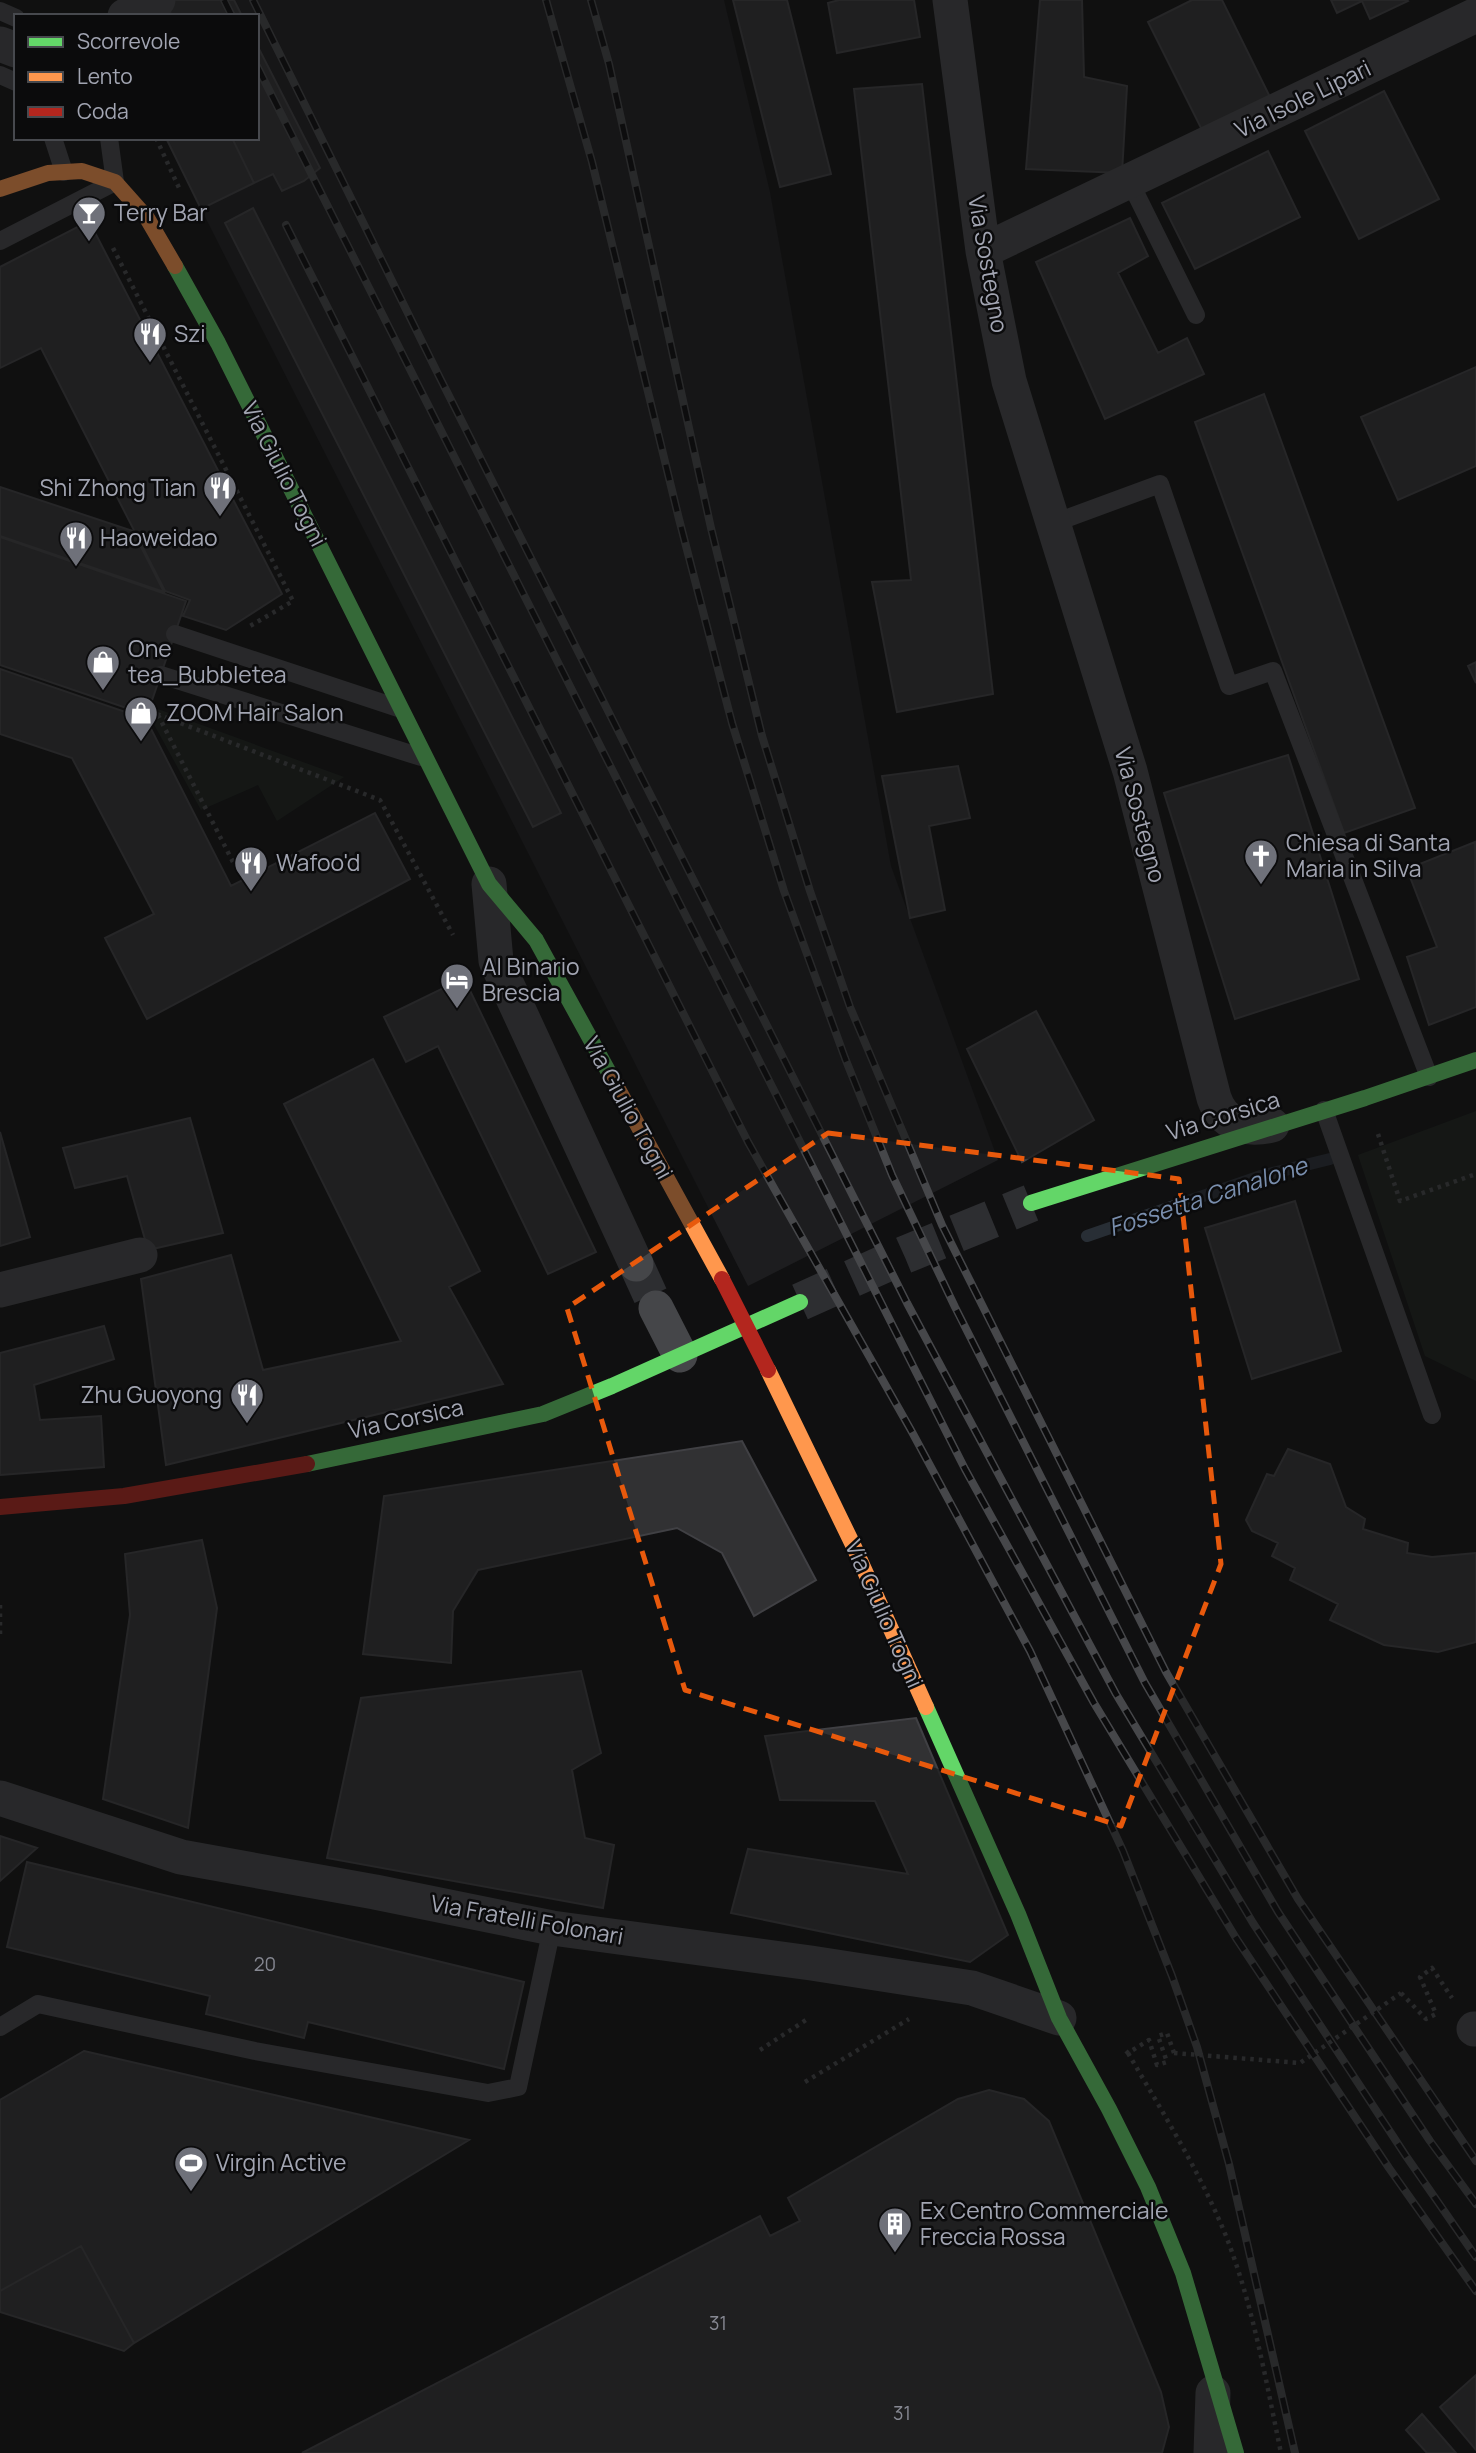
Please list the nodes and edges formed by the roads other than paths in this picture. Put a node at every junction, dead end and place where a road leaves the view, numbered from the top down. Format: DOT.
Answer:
graph roads {
  1 [pos="158,0"];
  2 [pos="950,0"];
  3 [pos="129,14"];
  4 [pos="1476,15"];
  5 [pos="54,140"];
  6 [pos="109,140"];
  7 [pos="64,172"];
  8 [pos="115,182"];
  9 [pos="1130,182"];
  10 [pos="0,189"];
  11 [pos="0,241"];
  12 [pos="983,251"];
  13 [pos="1196,315"];
  14 [pos="1054,523"];
  15 [pos="175,634"];
  16 [pos="161,675"];
  17 [pos="401,709"];
  18 [pos="428,759"];
  19 [pos="489,884"];
  20 [pos="1476,1060"];
  21 [pos="1429,1077"];
  22 [pos="1218,1109"];
  23 [pos="1324,1110"];
  24 [pos="1289,1122"];
  25 [pos="1166,1159"];
  26 [pos="1031,1203"];
  27 [pos="140,1255"];
  28 [pos="636,1264"];
  29 [pos="0,1290"];
  30 [pos="800,1301"];
  31 [pos="656,1308"];
  32 [pos="680,1355"];
  33 [pos="1433,1415"];
  34 [pos="0,1507"];
  35 [pos="0,1798"];
  36 [pos="552,1928"];
  37 [pos="1059,2018"];
  38 [pos="0,2027"];
  39 [pos="1214,2375"];
  40 [pos="1212,2453"];
  41 [pos="1236,2453"];
  1 -- 3 [label="street"];
  2 -- 12 [label="street, Via Sostegno"];
  4 -- 9 [label="street, Via Isole Lipari"];
  5 -- 7 [label="lane"];
  6 -- 8 [label="lane"];
  7 -- 8 [label="street, Via Giulio Togni"];
  7 -- 10 [label="street, Via Giulio Togni"];
  8 -- 11 [label="lane"];
  8 -- 17 [label="street, Via Giulio Togni"];
  9 -- 12 [label="street, Via Isole Lipari"];
  9 -- 13 [label="lane"];
  12 -- 14 [label="street, Via Sostegno"];
  14 -- 21 [label="lane"];
  14 -- 22 [label="street, Via Sostegno"];
  15 -- 17 [label="lane"];
  16 -- 18 [label="lane"];
  17 -- 18 [label="street, Via Giulio Togni"];
  18 -- 19 [label="street, Via Giulio Togni"];
  19 -- 28 [label="street, Via Giulio Togni"];
  19 -- 37 [label="street, Via Giulio Togni, bridge"];
  20 -- 21 [label="street, Via Corsica"];
  21 -- 23 [label="street, Via Corsica"];
  22 -- 24 [label="street"];
  22 -- 25 [label="street"];
  23 -- 24 [label="street, Via Corsica"];
  23 -- 33 [label="lane"];
  24 -- 25 [label="street, Via Corsica"];
  25 -- 26 [label="street, Via Corsica"];
  27 -- 29 [label="street"];
  30 -- 32 [label="street, Via Corsica"];
  31 -- 32 [label="street"];
  32 -- 34 [label="street, Via Corsica"];
  35 -- 36 [label="street, Via Fratelli Folonari"];
  36 -- 37 [label="street, Via Fratelli Folonari"];
  36 -- 38 [label="lane"];
  37 -- 39 [label="street, Via Giulio Togni"];
  39 -- 40 [label="street, Via Giulio Togni"];
  39 -- 41 [label="street, Via Giulio Togni"];
}
